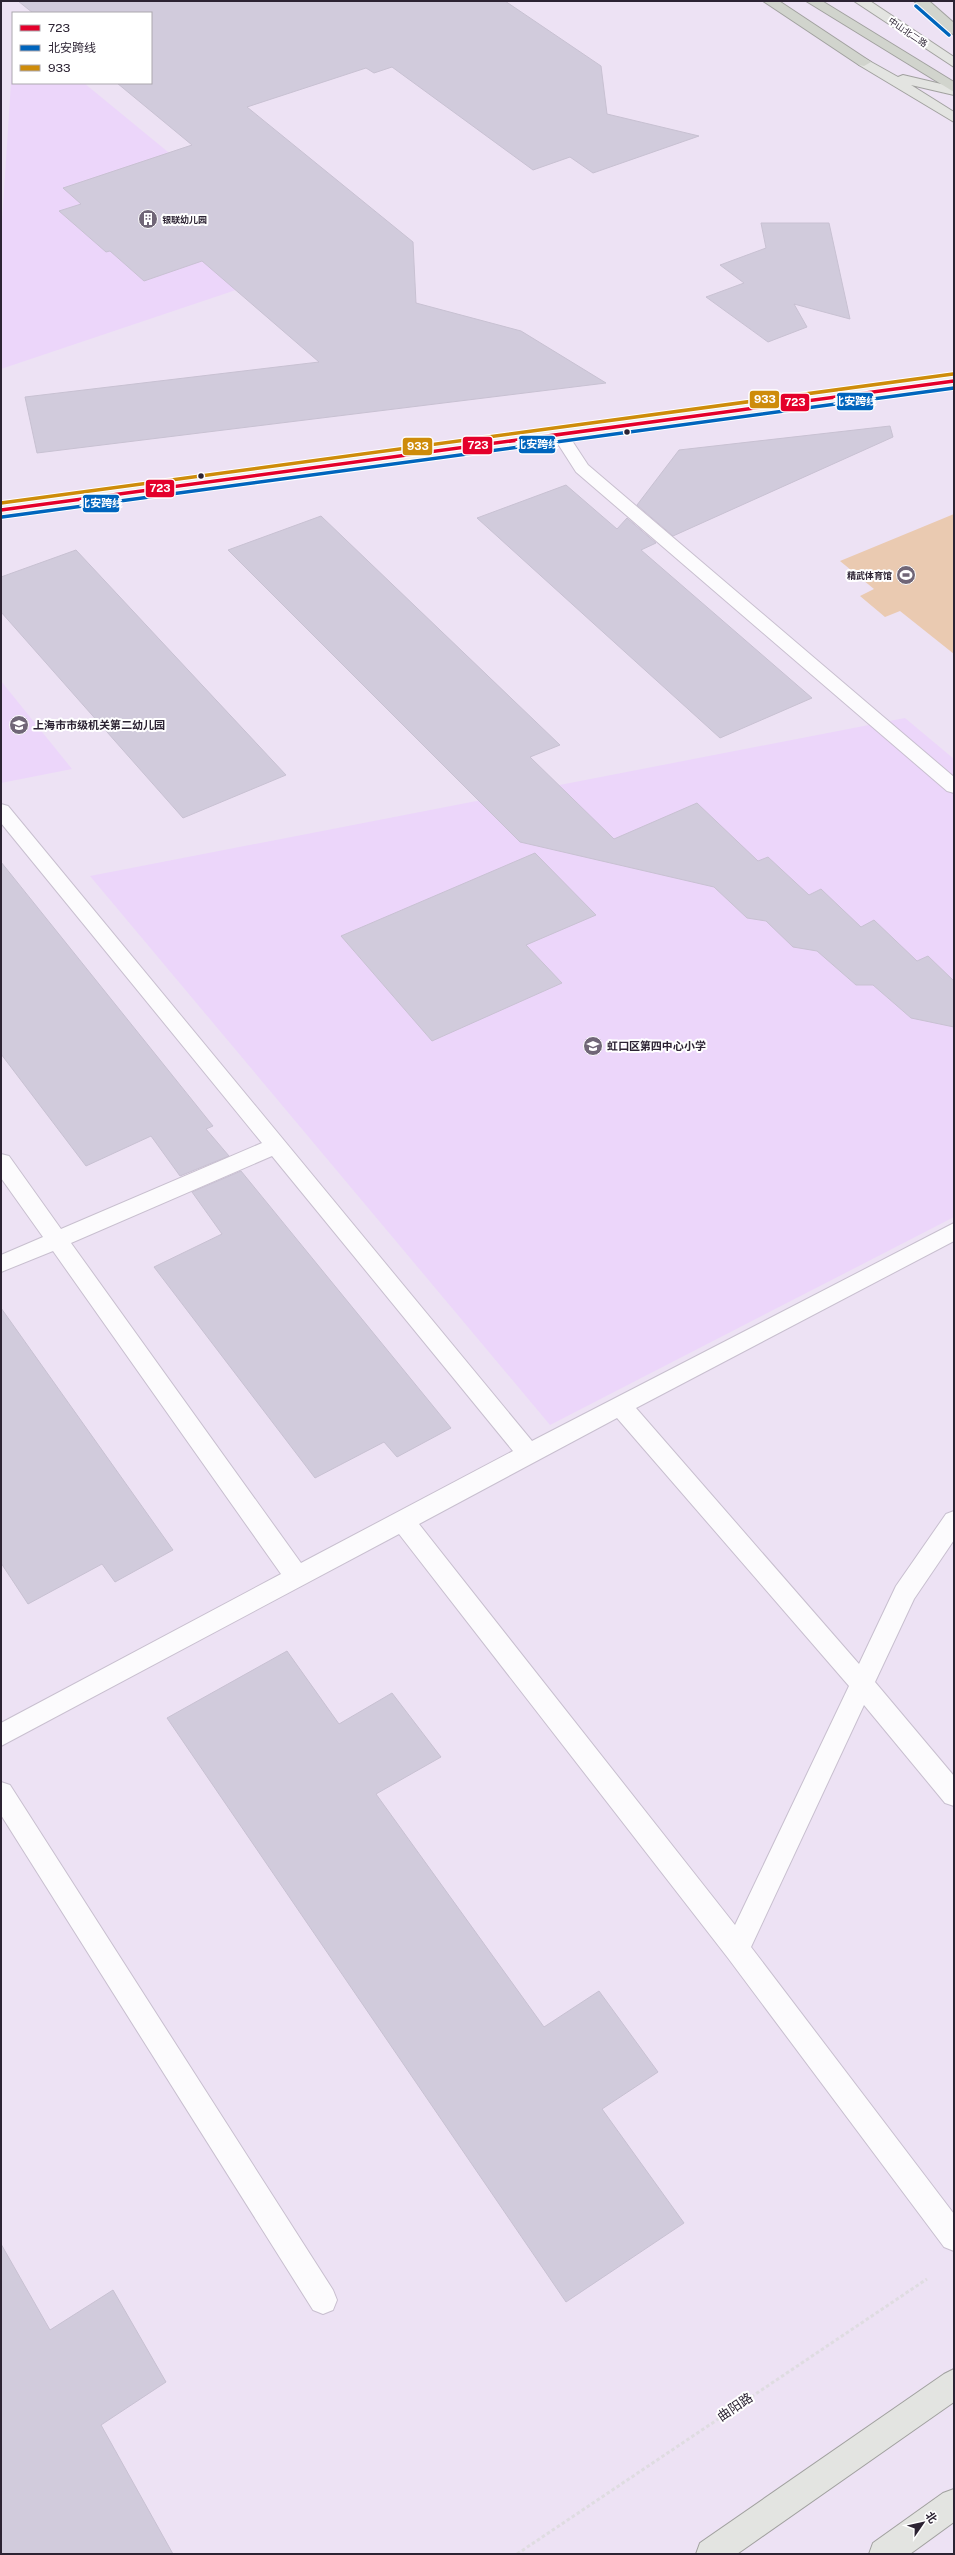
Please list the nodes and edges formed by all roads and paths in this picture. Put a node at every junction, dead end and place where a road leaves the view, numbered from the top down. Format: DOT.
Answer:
graph roads {
  1 [pos="770,1"];
  2 [pos="813,1"];
  3 [pos="861,1"];
  4 [pos="921,1"];
  5 [pos="954,30"];
  6 [pos="864,62"];
  7 [pos="954,63"];
  8 [pos="954,88"];
  9 [pos="954,91"];
  10 [pos="954,118"];
  11 [pos="954,381"];
  12 [pos="559,433"];
  13 [pos="1,510"];
  14 [pos="954,787"];
  15 [pos="1,810"];
  16 [pos="275,1146"];
  17 [pos="1,1162"];
  18 [pos="954,1231"];
  19 [pos="57,1240"];
  20 [pos="1,1264"];
  21 [pos="620,1406"];
  22 [pos="528,1454"];
  23 [pos="403,1521"];
  24 [pos="954,1521"];
  25 [pos="297,1577"];
  26 [pos="861,1684"];
  27 [pos="1,1735"];
  28 [pos="1,1794"];
  29 [pos="954,1796"];
  30 [pos="737,1949"];
  31 [pos="954,2237"];
  32 [pos="934,2274"];
  33 [pos="323,2300"];
  34 [pos="954,2384"];
  35 [pos="954,2504"];
  36 [pos="516,2554"];
  37 [pos="711,2554"];
  38 [pos="884,2554"];
  1 -- 6 [label="highway"];
  2 -- 8 [label="highway"];
  3 -- 7 [label="main road, 中山北二路"];
  4 -- 5 [label="highway"];
  6 -- 9 [label="main road"];
  6 -- 10 [label="main road"];
  11 -- 12 [label="street"];
  12 -- 13 [label="street"];
  12 -- 14 [label="lane"];
  15 -- 16 [label="lane"];
  16 -- 19 [label="lane"];
  16 -- 22 [label="lane"];
  17 -- 19 [label="lane"];
  18 -- 21 [label="lane"];
  19 -- 20 [label="lane"];
  19 -- 25 [label="lane"];
  21 -- 22 [label="lane"];
  21 -- 26 [label="lane"];
  22 -- 23 [label="lane"];
  23 -- 25 [label="lane"];
  23 -- 30 [label="lane"];
  24 -- 26 [label="lane"];
  25 -- 27 [label="lane"];
  26 -- 29 [label="lane"];
  26 -- 30 [label="lane"];
  28 -- 33 [label="lane"];
  30 -- 31 [label="lane"];
  32 -- 36 [label="path, 曲阳路"];
  34 -- 37 [label="main road"];
  35 -- 38 [label="main road"];
}
